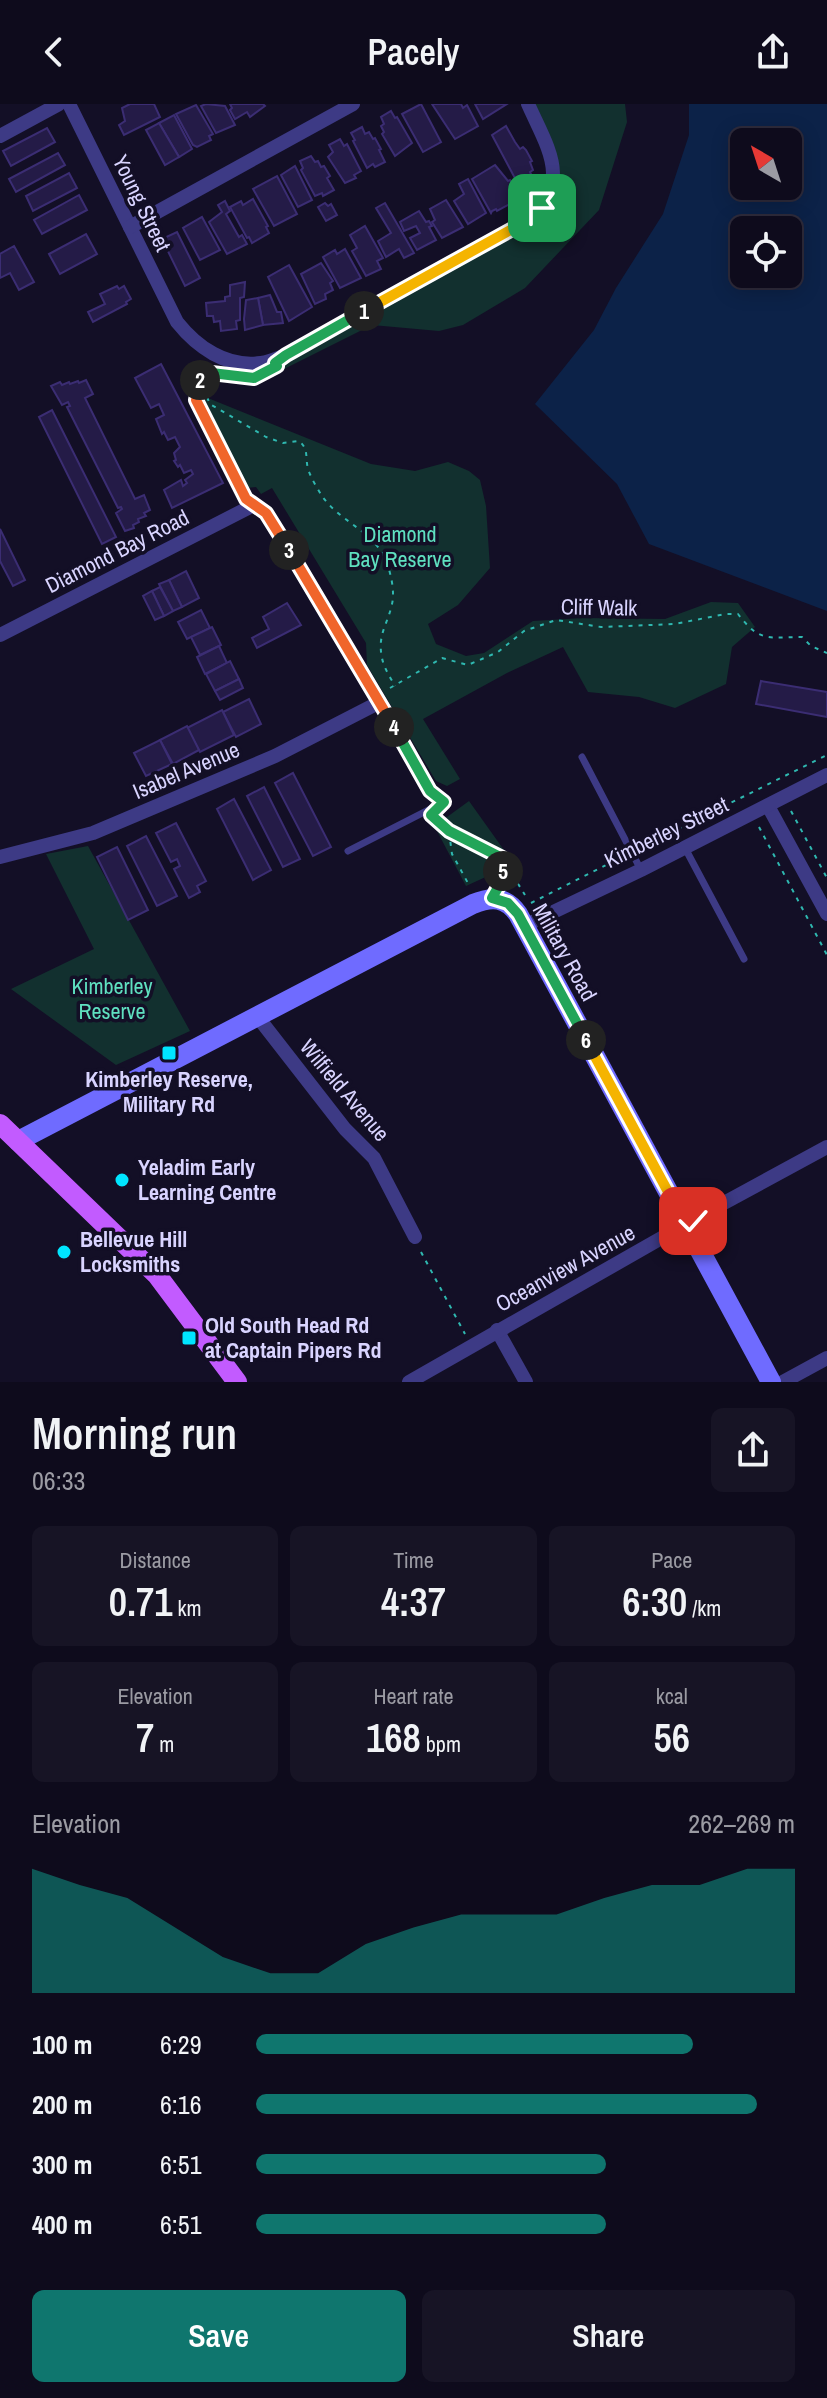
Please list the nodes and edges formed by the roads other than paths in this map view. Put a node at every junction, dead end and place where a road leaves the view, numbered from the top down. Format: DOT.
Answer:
graph roads {
  1 [pos="59,104"];
  2 [pos="69,104"];
  3 [pos="353,104"];
  4 [pos="528,104"];
  5 [pos="0,136"];
  6 [pos="130,227"];
  7 [pos="0,635"];
  8 [pos="378,699"];
  9 [pos="582,757"];
  10 [pos="827,775"];
  11 [pos="444,802"];
  12 [pos="768,806"];
  13 [pos="685,847"];
  14 [pos="348,851"];
  15 [pos="0,857"];
  16 [pos="641,870"];
  17 [pos="827,914"];
  18 [pos="524,926"];
  19 [pos="744,959"];
  20 [pos="257,1016"];
  21 [pos="0,1124"];
  22 [pos="18,1141"];
  23 [pos="827,1147"];
  24 [pos="686,1225"];
  25 [pos="415,1237"];
  26 [pos="497,1330"];
  27 [pos="827,1358"];
  28 [pos="230,1379"];
  29 [pos="409,1382"];
  30 [pos="526,1382"];
  31 [pos="771,1382"];
  32 [pos="783,1382"];
  1 -- 5 [label="street"];
  2 -- 6 [label="street, Young Street"];
  3 -- 6 [label="street"];
  4 -- 6 [label="street, Young Street"];
  7 -- 8 [label="street, Diamond Bay Road"];
  8 -- 11 [label="street"];
  8 -- 15 [label="street, Isabel Avenue"];
  9 -- 16 [label="lane"];
  10 -- 12 [label="street, Kimberley Street"];
  11 -- 14 [label="lane"];
  12 -- 13 [label="street, Kimberley Street"];
  12 -- 17 [label="street"];
  13 -- 16 [label="street, Kimberley Street"];
  13 -- 19 [label="lane"];
  16 -- 18 [label="street, Kimberley Street"];
  18 -- 20 [label="street, Military Road"];
  18 -- 24 [label="street, Military Road"];
  20 -- 22 [label="street"];
  20 -- 25 [label="street, Wilfield Avenue"];
  21 -- 22 [label="main road"];
  22 -- 28 [label="main road"];
  23 -- 24 [label="street, Oceanview Avenue"];
  24 -- 26 [label="street, Oceanview Avenue"];
  24 -- 31 [label="street, Military Road"];
  26 -- 29 [label="street, Oceanview Avenue"];
  26 -- 30 [label="street"];
  27 -- 32 [label="street"];
}
